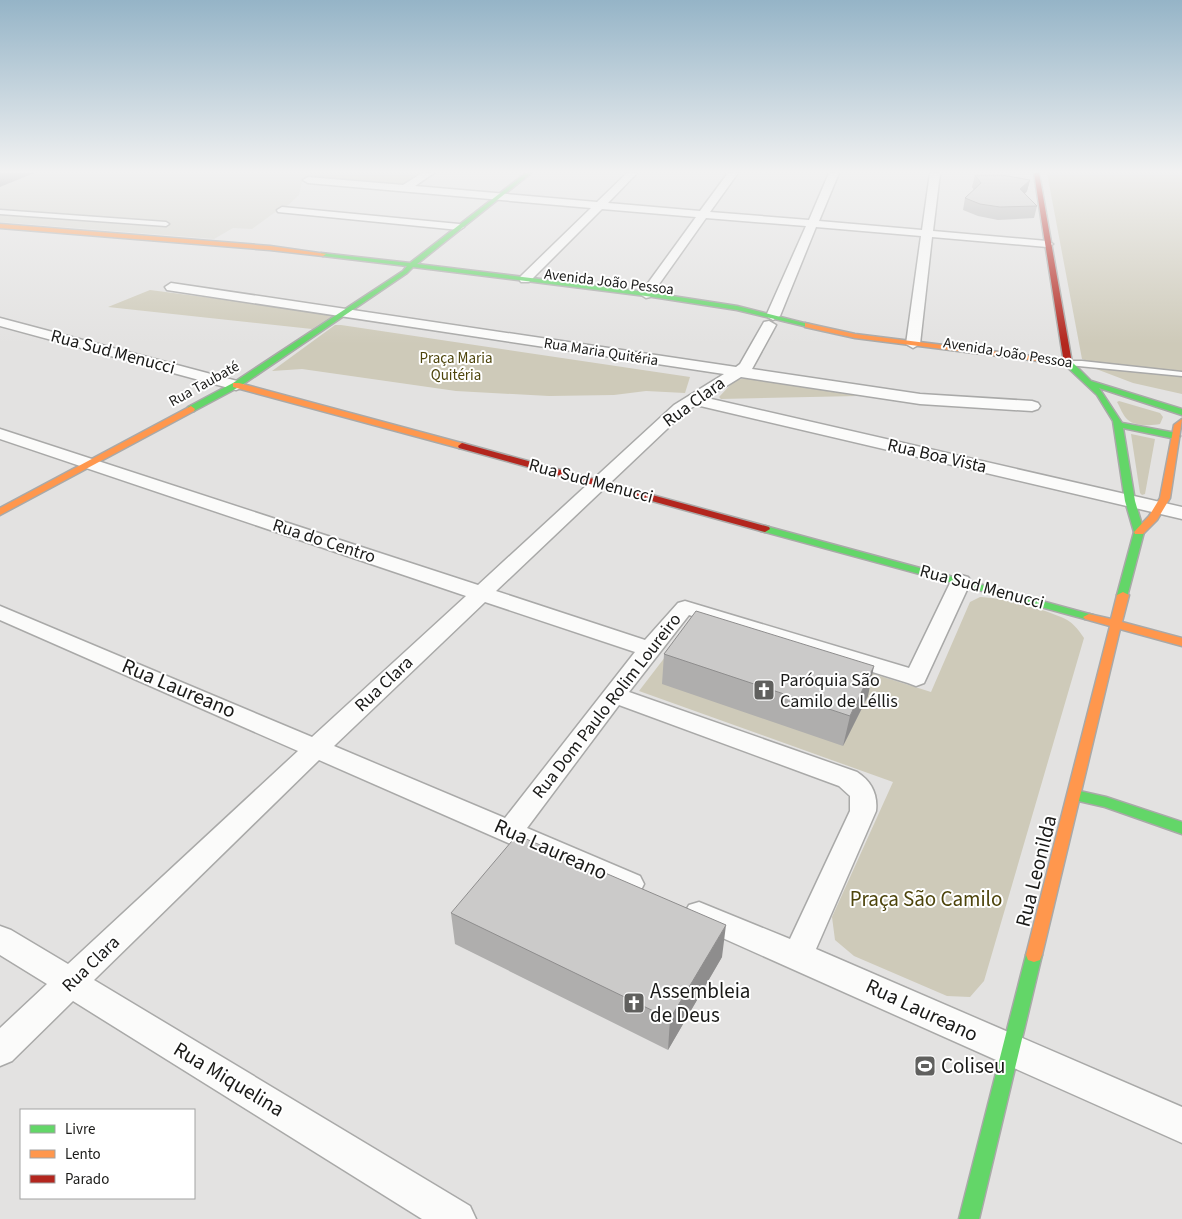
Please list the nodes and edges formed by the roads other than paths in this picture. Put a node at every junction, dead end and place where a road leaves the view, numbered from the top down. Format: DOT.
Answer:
graph roads {
  1 [pos="49,230"];
  2 [pos="455,230"];
  3 [pos="574,230"];
  4 [pos="692,230"];
  5 [pos="809,230"];
  6 [pos="891,230"];
  7 [pos="927,230"];
  8 [pos="1045,230"];
  9 [pos="927,233"];
  10 [pos="0,234"];
  11 [pos="1047,244"];
  12 [pos="408,269"];
  13 [pos="524,279"];
  14 [pos="171,287"];
  15 [pos="646,294"];
  16 [pos="347,313"];
  17 [pos="771,321"];
  18 [pos="0,322"];
  19 [pos="913,344"];
  20 [pos="1068,363"];
  21 [pos="737,372"];
  22 [pos="1182,374"];
  23 [pos="1091,384"];
  24 [pos="236,385"];
  25 [pos="1173,397"];
  26 [pos="692,399"];
  27 [pos="1032,406"];
  28 [pos="1182,412"];
  29 [pos="1182,422"];
  30 [pos="1118,425"];
  31 [pos="0,434"];
  32 [pos="1176,436"];
  33 [pos="90,464"];
  34 [pos="600,483"];
  35 [pos="1130,501"];
  36 [pos="1160,508"];
  37 [pos="0,512"];
  38 [pos="1182,513"];
  39 [pos="1139,532"];
  40 [pos="961,581"];
  41 [pos="481,593"];
  42 [pos="0,612"];
  43 [pos="1117,624"];
  44 [pos="1182,642"];
  45 [pos="649,649"];
  46 [pos="614,695"];
  47 [pos="316,747"];
  48 [pos="1075,795"];
  49 [pos="1182,828"];
  50 [pos="510,831"];
  51 [pos="651,893"];
  52 [pos="677,905"];
  53 [pos="0,939"];
  54 [pos="798,955"];
  55 [pos="71,983"];
  56 [pos="0,1050"];
  57 [pos="1010,1050"];
  58 [pos="1182,1125"];
  59 [pos="458,1219"];
  60 [pos="970,1219"];
  1 -- 12 [label="main road, Avenida João Pessoa"];
  2 -- 12 [label="main road, Rua Taubaté"];
  3 -- 13 [label="street"];
  4 -- 15 [label="street"];
  5 -- 17 [label="street, Rua Clara"];
  6 -- 9 [label="street"];
  7 -- 9 [label="street"];
  8 -- 11 [label="main road"];
  9 -- 11 [label="street"];
  9 -- 19 [label="street"];
  10 -- 12 [label="main road, Avenida João Pessoa"];
  11 -- 20 [label="main road"];
  12 -- 13 [label="main road, Avenida João Pessoa"];
  12 -- 16 [label="main road, Rua Taubaté"];
  12 -- 17 [label="main road, Avenida João Pessoa"];
  13 -- 15 [label="main road, Avenida João Pessoa"];
  14 -- 16 [label="street, Rua Maria Quitéria"];
  15 -- 17 [label="main road, Avenida João Pessoa"];
  16 -- 21 [label="street, Rua Maria Quitéria"];
  16 -- 24 [label="main road, Rua Taubaté"];
  17 -- 19 [label="main road, Avenida João Pessoa"];
  17 -- 21 [label="street, Rua Clara"];
  17 -- 23 [label="main road, Avenida João Pessoa"];
  18 -- 24 [label="street, Rua Sud Menucci"];
  19 -- 20 [label="main road, Avenida João Pessoa"];
  20 -- 22 [label="lane"];
  20 -- 23 [label="main road, Avenida João Pessoa"];
  20 -- 25 [label="main road"];
  21 -- 26 [label="street, Rua Clara"];
  21 -- 27 [label="street, Rua Maria Quitéria"];
  23 -- 28 [label="main road"];
  23 -- 30 [label="main road"];
  24 -- 33 [label="main road, Rua Taubaté"];
  24 -- 34 [label="main road, Rua Sud Menucci"];
  26 -- 34 [label="street, Rua Clara"];
  26 -- 35 [label="street, Rua Boa Vista"];
  29 -- 32 [label="main road"];
  30 -- 32 [label="main road"];
  30 -- 35 [label="main road, Rua Leonilda"];
  31 -- 33 [label="street, Rua do Centro"];
  32 -- 36 [label="main road"];
  33 -- 37 [label="main road, Rua Taubaté"];
  33 -- 41 [label="street, Rua do Centro"];
  34 -- 40 [label="main road, Rua Sud Menucci"];
  34 -- 41 [label="street, Rua Clara"];
  35 -- 36 [label="street, Rua Boa Vista"];
  35 -- 39 [label="main road, Rua Leonilda"];
  36 -- 38 [label="street, Rua Boa Vista"];
  36 -- 39 [label="main road, Rua Leonilda"];
  39 -- 43 [label="main road, Rua Leonilda"];
  40 -- 43 [label="main road, Rua Sud Menucci"];
  40 -- 45 [label="street, Rua Dom Paulo Rolim Loureiro"];
  41 -- 45 [label="street, Rua do Centro"];
  41 -- 47 [label="street, Rua Clara"];
  42 -- 47 [label="street, Rua Laureano"];
  43 -- 44 [label="main road, Rua Sud Menucci"];
  43 -- 48 [label="main road, Rua Leonilda"];
  45 -- 46 [label="street, Rua Dom Paulo Rolim Loureiro"];
  46 -- 50 [label="street, Rua Dom Paulo Rolim Loureiro"];
  46 -- 54 [label="street"];
  47 -- 50 [label="street, Rua Laureano"];
  47 -- 55 [label="street, Rua Clara"];
  48 -- 49 [label="main road"];
  48 -- 57 [label="main road, Rua Leonilda"];
  50 -- 51 [label="street, Rua Laureano"];
  52 -- 54 [label="street, Rua Laureano"];
  53 -- 55 [label="street, Rua Miquelina"];
  54 -- 57 [label="street, Rua Laureano"];
  55 -- 56 [label="street, Rua Clara"];
  55 -- 59 [label="street, Rua Miquelina"];
  57 -- 58 [label="street, Rua Laureano"];
  57 -- 60 [label="main road, Rua Leonilda"];
}
